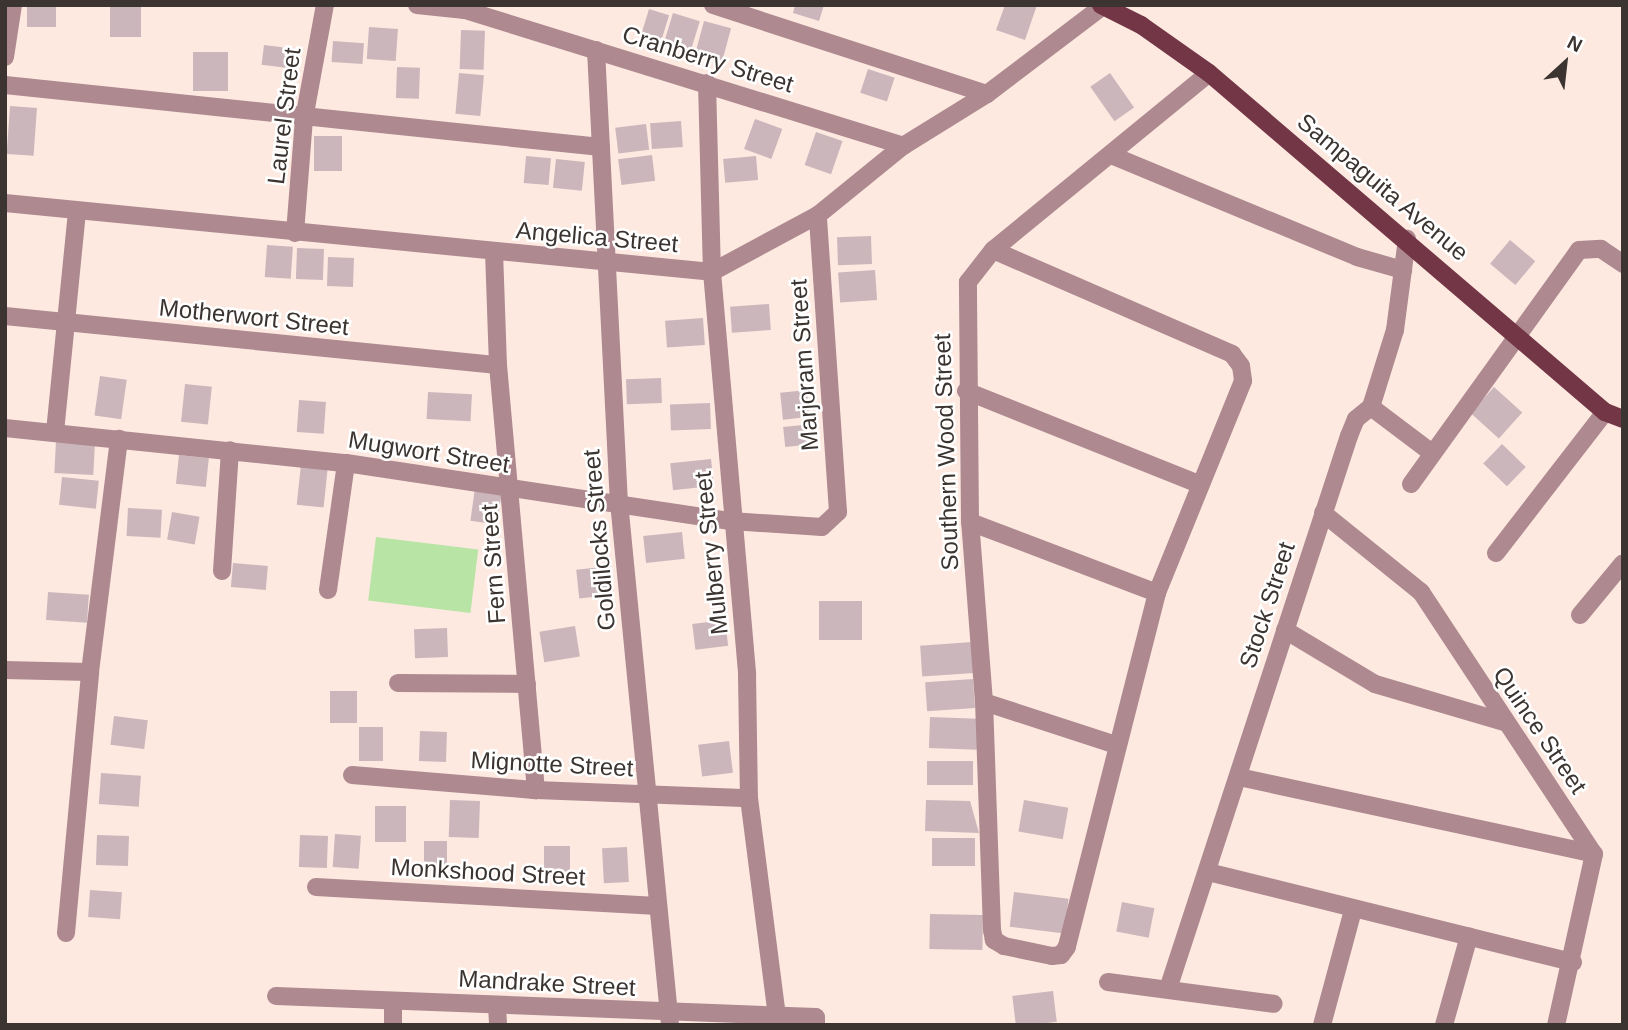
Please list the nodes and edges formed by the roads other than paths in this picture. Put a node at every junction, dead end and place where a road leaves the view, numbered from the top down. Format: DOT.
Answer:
graph roads {
  1 [pos="13,5"];
  2 [pos="325,5"];
  3 [pos="416,5"];
  4 [pos="713,5"];
  5 [pos="1102,6"];
  6 [pos="465,8"];
  7 [pos="596,50"];
  8 [pos="5,57"];
  9 [pos="1209,73"];
  10 [pos="707,83"];
  11 [pos="5,85"];
  12 [pos="986,93"];
  13 [pos="304,119"];
  14 [pos="903,146"];
  15 [pos="601,147"];
  16 [pos="1111,155"];
  17 [pos="5,203"];
  18 [pos="77,212"];
  19 [pos="817,215"];
  20 [pos="295,233"];
  21 [pos="1408,239"];
  22 [pos="993,250"];
  23 [pos="494,251"];
  24 [pos="605,263"];
  25 [pos="1623,264"];
  26 [pos="1403,270"];
  27 [pos="712,272"];
  28 [pos="5,317"];
  29 [pos="67,324"];
  30 [pos="1518,334"];
  31 [pos="498,365"];
  32 [pos="966,391"];
  33 [pos="1371,407"];
  34 [pos="1605,412"];
  35 [pos="1623,419"];
  36 [pos="55,432"];
  37 [pos="6,434"];
  38 [pos="119,439"];
  39 [pos="230,450"];
  40 [pos="1432,453"];
  41 [pos="346,463"];
  42 [pos="1199,484"];
  43 [pos="1411,484"];
  44 [pos="512,490"];
  45 [pos="619,502"];
  46 [pos="838,512"];
  47 [pos="1323,513"];
  48 [pos="731,521"];
  49 [pos="970,522"];
  50 [pos="1496,553"];
  51 [pos="1623,564"];
  52 [pos="222,570"];
  53 [pos="328,590"];
  54 [pos="1157,593"];
  55 [pos="1580,615"];
  56 [pos="1285,630"];
  57 [pos="5,670"];
  58 [pos="90,672"];
  59 [pos="398,683"];
  60 [pos="527,684"];
  61 [pos="984,702"];
  62 [pos="1504,722"];
  63 [pos="1116,746"];
  64 [pos="352,775"];
  65 [pos="1239,777"];
  66 [pos="536,790"];
  67 [pos="646,794"];
  68 [pos="749,799"];
  69 [pos="1594,854"];
  70 [pos="1208,872"];
  71 [pos="316,887"];
  72 [pos="657,905"];
  73 [pos="1353,910"];
  74 [pos="66,933"];
  75 [pos="1469,936"];
  76 [pos="1573,962"];
  77 [pos="1108,982"];
  78 [pos="1168,989"];
  79 [pos="276,996"];
  80 [pos="393,1002"];
  81 [pos="1274,1004"];
  82 [pos="497,1005"];
  83 [pos="777,1016"];
  84 [pos="670,1019"];
  85 [pos="816,1021"];
  86 [pos="393,1025"];
  87 [pos="498,1025"];
  88 [pos="1322,1025"];
  89 [pos="1444,1025"];
  90 [pos="1556,1025"];
  1 -- 8 [label="street"];
  2 -- 13 [label="street, Laurel Street"];
  3 -- 6 [label="street, Cranberry Street"];
  4 -- 12 [label="street"];
  5 -- 9 [label="main road, Sampaguita Avenue"];
  5 -- 12 [label="street"];
  6 -- 7 [label="street, Cranberry Street"];
  7 -- 10 [label="street, Cranberry Street"];
  7 -- 15 [label="street, Goldilocks Street"];
  9 -- 16 [label="street, Southern Wood Street"];
  9 -- 21 [label="main road, Sampaguita Avenue"];
  10 -- 14 [label="street, Cranberry Street"];
  10 -- 27 [label="street, Mulberry Street"];
  11 -- 13 [label="street"];
  12 -- 14 [label="street"];
  13 -- 15 [label="street"];
  13 -- 20 [label="street, Laurel Street"];
  14 -- 19 [label="street"];
  15 -- 24 [label="street, Goldilocks Street"];
  16 -- 22 [label="street, Southern Wood Street"];
  16 -- 26 [label="street"];
  17 -- 18 [label="street, Angelica Street"];
  18 -- 20 [label="street, Angelica Street"];
  18 -- 29 [label="street"];
  19 -- 27 [label="street"];
  19 -- 46 [label="street, Marjoram Street"];
  20 -- 23 [label="street, Angelica Street"];
  21 -- 26 [label="street, Stock Street"];
  21 -- 30 [label="main road, Sampaguita Avenue"];
  22 -- 32 [label="street, Southern Wood Street"];
  22 -- 42 [label="street"];
  23 -- 24 [label="street, Angelica Street"];
  23 -- 31 [label="street, Fern Street"];
  24 -- 27 [label="street, Angelica Street"];
  24 -- 45 [label="street, Goldilocks Street"];
  25 -- 30 [label="street"];
  26 -- 33 [label="street, Stock Street"];
  27 -- 48 [label="street, Mulberry Street"];
  28 -- 29 [label="street, Motherwort Street"];
  29 -- 31 [label="street, Motherwort Street"];
  29 -- 36 [label="street"];
  30 -- 34 [label="main road, Sampaguita Avenue"];
  30 -- 40 [label="street"];
  31 -- 44 [label="street, Fern Street"];
  32 -- 42 [label="street"];
  32 -- 49 [label="street, Southern Wood Street"];
  33 -- 40 [label="street"];
  33 -- 47 [label="street, Stock Street"];
  34 -- 35 [label="main road, Sampaguita Avenue"];
  34 -- 50 [label="street"];
  36 -- 37 [label="street, Mugwort Street"];
  36 -- 38 [label="street, Mugwort Street"];
  38 -- 39 [label="street, Mugwort Street"];
  38 -- 58 [label="street"];
  39 -- 41 [label="street, Mugwort Street"];
  39 -- 52 [label="street"];
  40 -- 43 [label="street"];
  41 -- 44 [label="street, Mugwort Street"];
  41 -- 53 [label="street"];
  42 -- 54 [label="street"];
  44 -- 45 [label="street, Mugwort Street"];
  44 -- 60 [label="street, Fern Street"];
  45 -- 48 [label="street, Mugwort Street"];
  45 -- 67 [label="street, Goldilocks Street"];
  46 -- 48 [label="street, Mugwort Street"];
  47 -- 56 [label="street, Stock Street"];
  47 -- 62 [label="street, Quince Street"];
  48 -- 68 [label="street, Mulberry Street"];
  49 -- 54 [label="street"];
  49 -- 61 [label="street, Southern Wood Street"];
  51 -- 55 [label="street"];
  54 -- 63 [label="street"];
  56 -- 62 [label="street"];
  56 -- 65 [label="street, Stock Street"];
  57 -- 58 [label="street"];
  58 -- 74 [label="street"];
  59 -- 60 [label="street"];
  60 -- 66 [label="street, Fern Street"];
  61 -- 63 [label="street"];
  61 -- 63 [label="street, Southern Wood Street"];
  62 -- 69 [label="street, Quince Street"];
  64 -- 66 [label="street, Mignotte Street"];
  65 -- 69 [label="street"];
  65 -- 70 [label="street, Stock Street"];
  66 -- 67 [label="street, Mignotte Street"];
  67 -- 68 [label="street, Mignotte Street"];
  67 -- 72 [label="street, Goldilocks Street"];
  68 -- 83 [label="street, Mulberry Street"];
  69 -- 76 [label="street"];
  70 -- 73 [label="street"];
  70 -- 78 [label="street, Stock Street"];
  71 -- 72 [label="street, Monkshood Street"];
  72 -- 84 [label="street, Goldilocks Street"];
  73 -- 75 [label="street"];
  73 -- 88 [label="street"];
  75 -- 76 [label="street"];
  75 -- 89 [label="street"];
  76 -- 90 [label="street"];
  77 -- 78 [label="street"];
  78 -- 81 [label="street"];
  79 -- 80 [label="street, Mandrake Street"];
  80 -- 82 [label="street, Mandrake Street"];
  80 -- 86 [label="street"];
  82 -- 84 [label="street, Mandrake Street"];
  82 -- 87 [label="street"];
  83 -- 84 [label="street, Mandrake Street"];
  83 -- 85 [label="street, Mandrake Street"];
}
